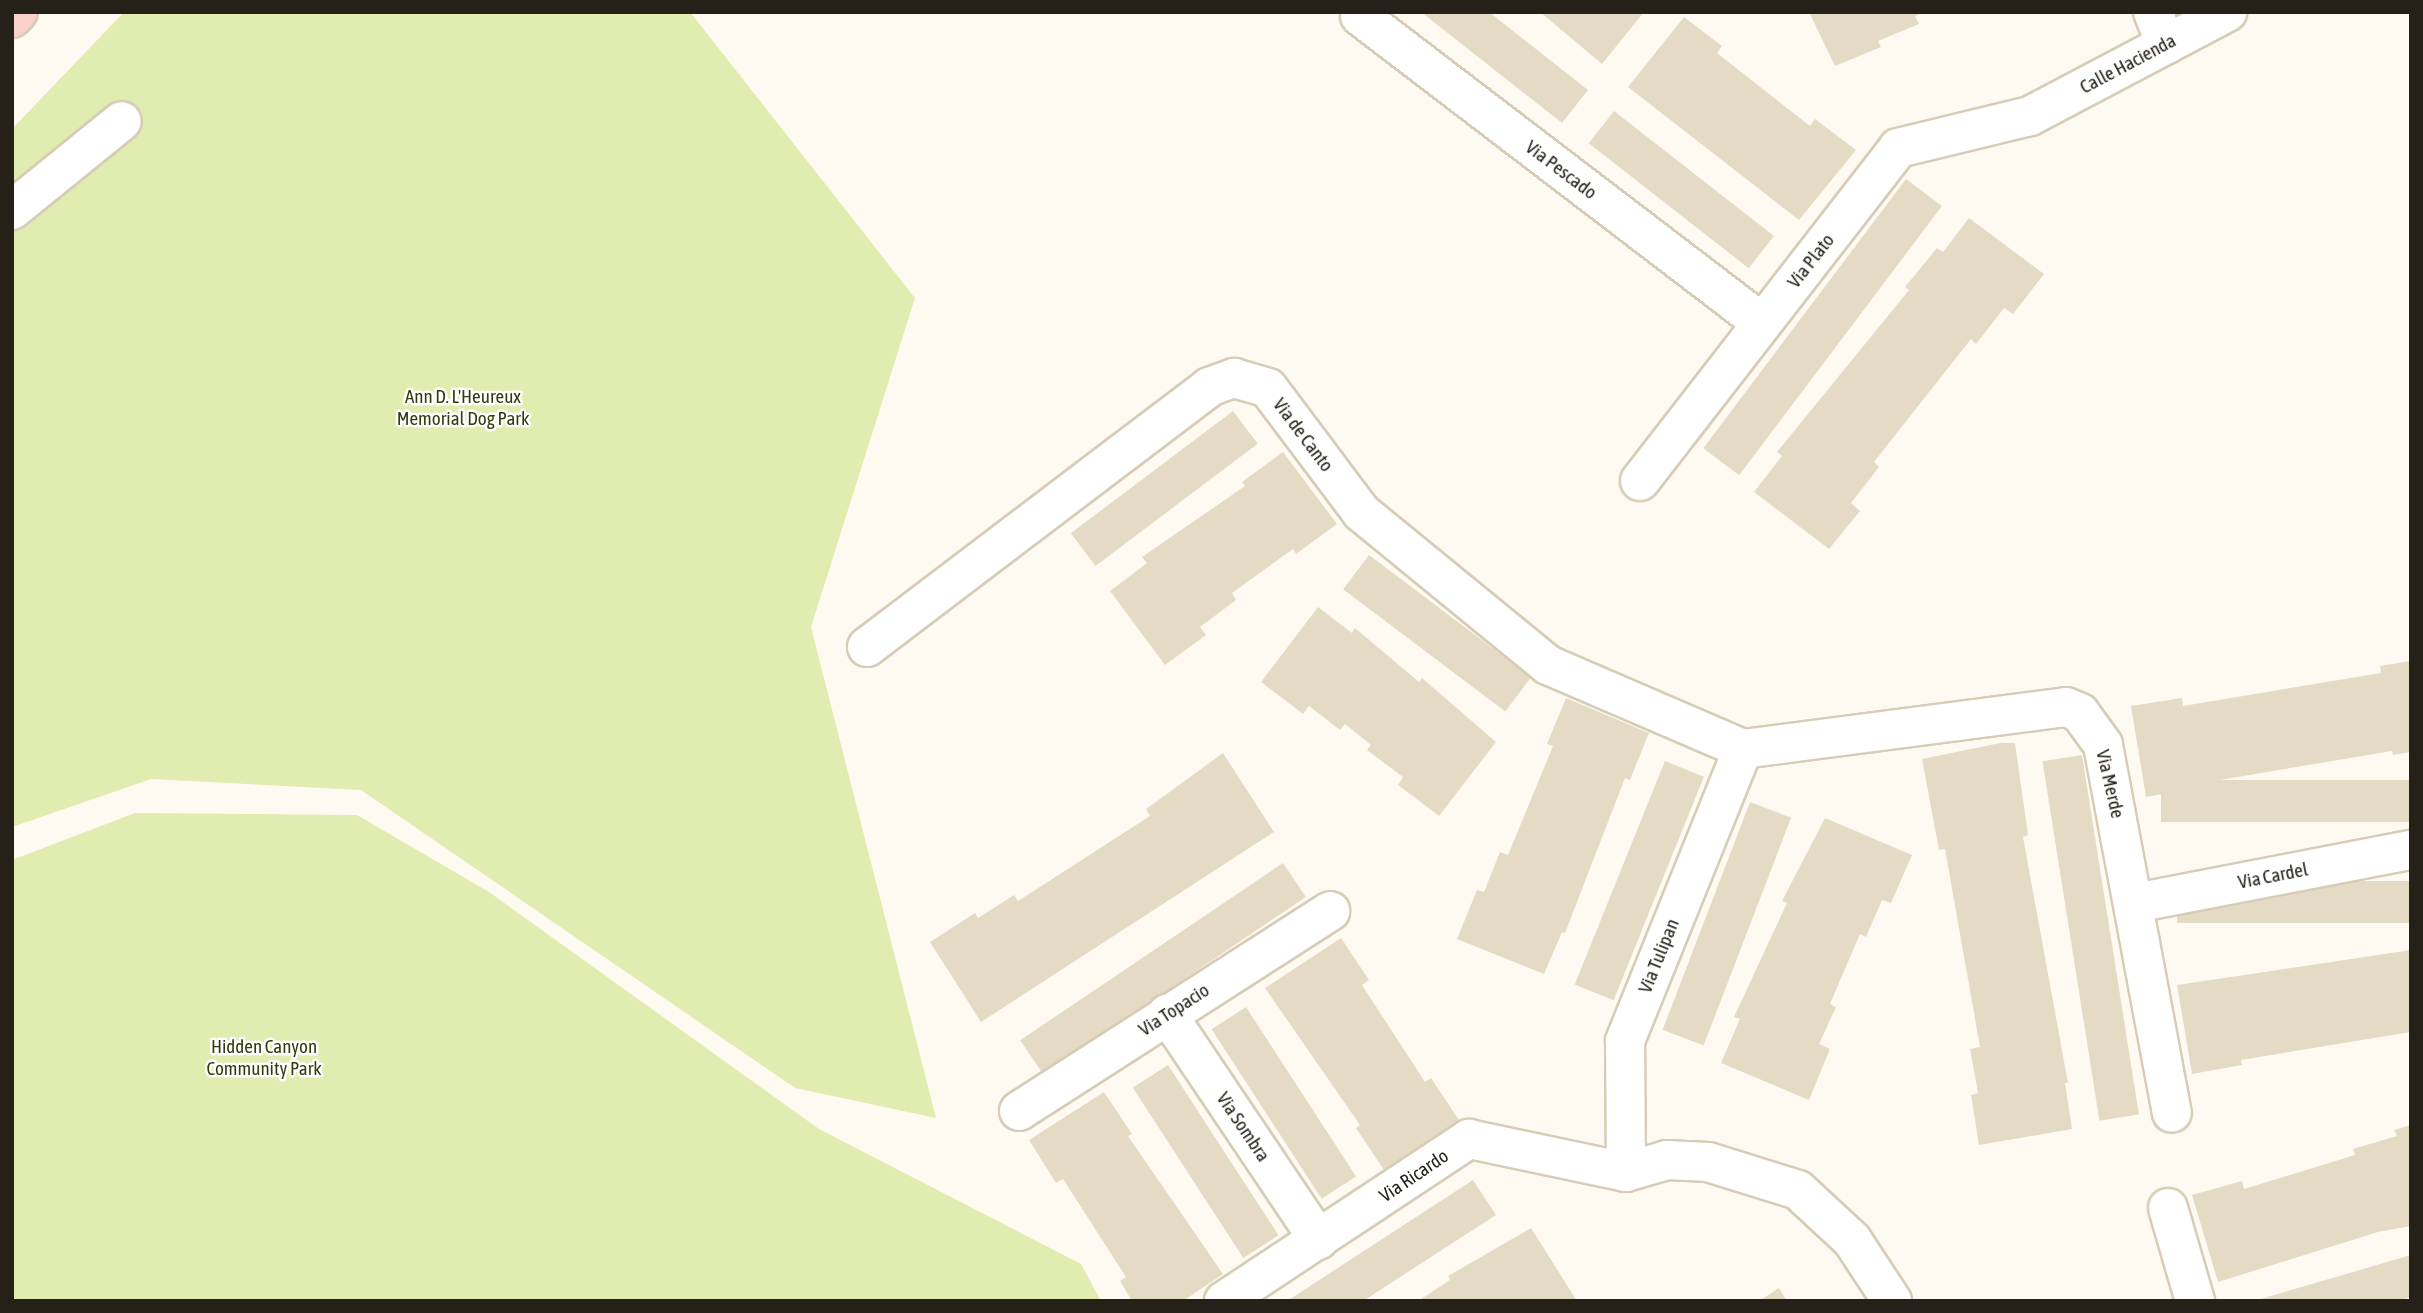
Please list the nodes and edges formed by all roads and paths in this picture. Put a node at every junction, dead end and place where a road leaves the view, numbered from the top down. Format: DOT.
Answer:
graph roads {
  1 [pos="18,12"];
  2 [pos="2227,12"];
  3 [pos="1360,16"];
  4 [pos="12,18"];
  5 [pos="2159,28"];
  6 [pos="2030,116"];
  7 [pos="122,121"];
  8 [pos="12,211"];
  9 [pos="1762,323"];
  10 [pos="1640,481"];
  11 [pos="867,647"];
  12 [pos="1743,749"];
  13 [pos="2411,850"];
  14 [pos="2135,903"];
  15 [pos="1330,911"];
  16 [pos="1167,1014"];
  17 [pos="1019,1111"];
  18 [pos="2172,1113"];
  19 [pos="1626,1172"];
  20 [pos="2168,1208"];
  21 [pos="1319,1240"];
  22 [pos="1224,1301"];
  23 [pos="1892,1301"];
  24 [pos="2195,1301"];
  1 -- 4 [label="main road"];
  2 -- 5 [label="street, Calle Hacienda"];
  3 -- 9 [label="street, Via Pescado"];
  5 -- 6 [label="street, Calle Hacienda"];
  6 -- 9 [label="street, Via Plato"];
  7 -- 8 [label="street"];
  9 -- 10 [label="street, Via Plato"];
  11 -- 12 [label="street, Via de Canto"];
  12 -- 14 [label="street, Via Merde"];
  12 -- 19 [label="street, Via Tulipan"];
  13 -- 14 [label="street, Via Cardel"];
  14 -- 18 [label="street, Via Merde"];
  15 -- 16 [label="street, Via Topacio"];
  16 -- 17 [label="street, Via Topacio"];
  16 -- 21 [label="street, Via Sombra"];
  19 -- 21 [label="street, Via Ricardo"];
  19 -- 23 [label="street"];
  20 -- 24 [label="street"];
  21 -- 22 [label="street, Via Ricardo"];
}
